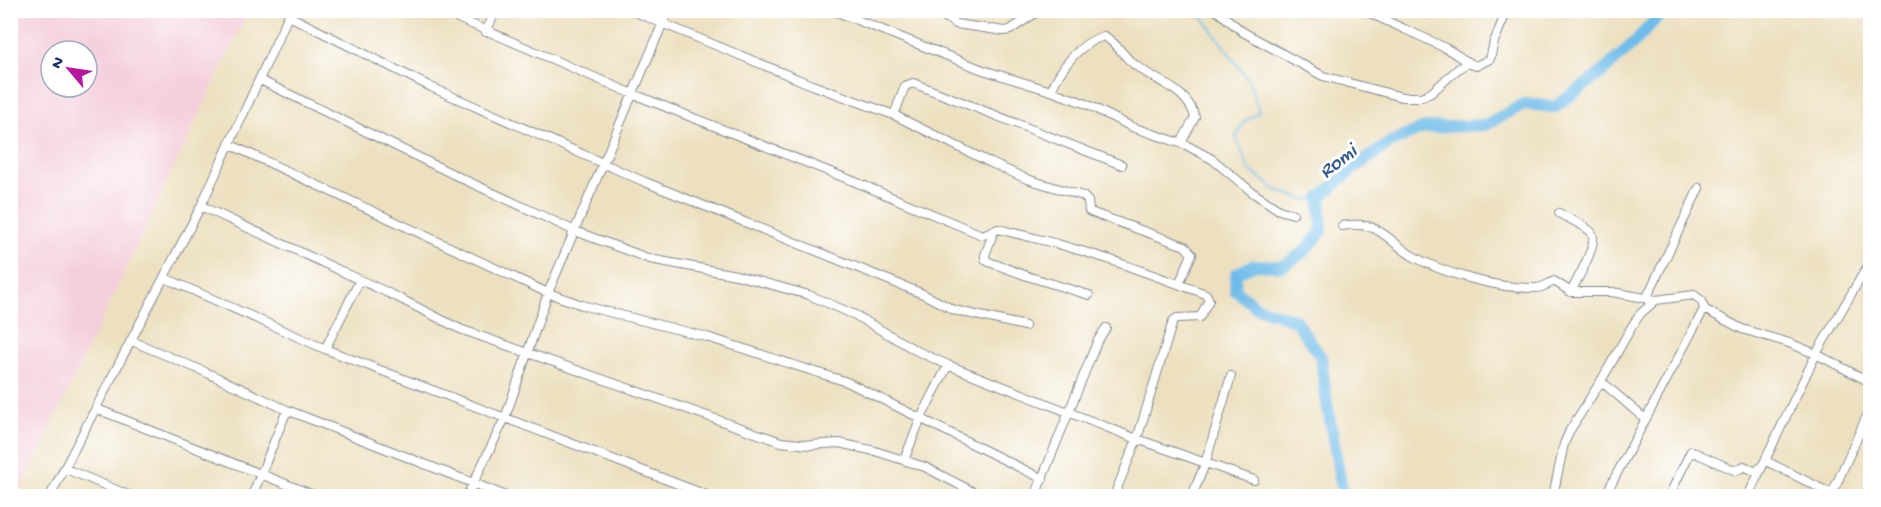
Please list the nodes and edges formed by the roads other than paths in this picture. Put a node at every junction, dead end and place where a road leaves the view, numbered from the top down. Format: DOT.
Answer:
graph roads {
  1 [pos="439,10"];
  2 [pos="496,10"];
  3 [pos="630,10"];
  4 [pos="670,10"];
  5 [pos="832,10"];
  6 [pos="934,10"];
  7 [pos="1040,10"];
  8 [pos="1216,10"];
  9 [pos="1364,10"];
  10 [pos="1507,10"];
  11 [pos="290,13"];
  12 [pos="662,25"];
  13 [pos="486,32"];
  14 [pos="1468,63"];
  15 [pos="260,80"];
  16 [pos="1051,91"];
  17 [pos="633,94"];
  18 [pos="894,115"];
  19 [pos="1181,143"];
  20 [pos="229,144"];
  21 [pos="604,164"];
  22 [pos="1122,165"];
  23 [pos="1699,188"];
  24 [pos="201,206"];
  25 [pos="1559,213"];
  26 [pos="1293,214"];
  27 [pos="1342,226"];
  28 [pos="575,231"];
  29 [pos="994,231"];
  30 [pos="1870,262"];
  31 [pos="165,278"];
  32 [pos="360,280"];
  33 [pos="1179,285"];
  34 [pos="1571,292"];
  35 [pos="548,293"];
  36 [pos="1089,295"];
  37 [pos="1646,299"];
  38 [pos="1656,300"];
  39 [pos="1704,309"];
  40 [pos="1025,326"];
  41 [pos="1106,328"];
  42 [pos="132,341"];
  43 [pos="325,349"];
  44 [pos="527,354"];
  45 [pos="1816,354"];
  46 [pos="948,365"];
  47 [pos="1231,376"];
  48 [pos="1601,381"];
  49 [pos="1870,382"];
  50 [pos="97,409"];
  51 [pos="1870,409"];
  52 [pos="287,410"];
  53 [pos="1071,412"];
  54 [pos="505,418"];
  55 [pos="921,418"];
  56 [pos="1646,420"];
  57 [pos="1137,439"];
  58 [pos="904,460"];
  59 [pos="1766,461"];
  60 [pos="1205,464"];
  61 [pos="66,469"];
  62 [pos="260,474"];
  63 [pos="1043,479"];
  64 [pos="1254,480"];
  65 [pos="474,483"];
  66 [pos="50,496"];
  67 [pos="131,496"];
  68 [pos="252,496"];
  69 [pos="316,496"];
  70 [pos="467,496"];
  71 [pos="506,496"];
  72 [pos="709,496"];
  73 [pos="981,496"];
  74 [pos="1035,496"];
  75 [pos="1114,496"];
  76 [pos="1192,496"];
  77 [pos="1553,496"];
  78 [pos="1605,496"];
  79 [pos="1669,496"];
  80 [pos="1748,496"];
  81 [pos="1833,496"];
  1 -- 13 [label="street"];
  2 -- 13 [label="street"];
  3 -- 12 [label="street"];
  4 -- 12 [label="street"];
  5 -- 16 [label="street"];
  6 -- 7 [label="street"];
  8 -- 14 [label="street"];
  9 -- 14 [label="street"];
  10 -- 14 [label="street"];
  11 -- 15 [label="street"];
  11 -- 21 [label="street"];
  12 -- 17 [label="street"];
  12 -- 18 [label="street"];
  13 -- 17 [label="street"];
  15 -- 20 [label="street"];
  15 -- 28 [label="street"];
  16 -- 19 [label="street"];
  16 -- 19 [label="street"];
  17 -- 21 [label="street"];
  17 -- 29 [label="street"];
  18 -- 22 [label="street"];
  18 -- 33 [label="street"];
  19 -- 26 [label="street"];
  20 -- 24 [label="street"];
  20 -- 35 [label="street"];
  21 -- 28 [label="street"];
  21 -- 40 [label="street"];
  23 -- 37 [label="street"];
  24 -- 31 [label="street"];
  24 -- 32 [label="street"];
  25 -- 34 [label="street"];
  27 -- 34 [label="street"];
  28 -- 35 [label="street"];
  28 -- 46 [label="street"];
  29 -- 33 [label="street"];
  29 -- 36 [label="street"];
  30 -- 45 [label="street"];
  31 -- 42 [label="street"];
  31 -- 43 [label="street"];
  32 -- 43 [label="street"];
  32 -- 44 [label="street"];
  33 -- 57 [label="street"];
  34 -- 37 [label="street"];
  35 -- 44 [label="street"];
  35 -- 55 [label="street"];
  37 -- 38 [label="street"];
  38 -- 39 [label="street"];
  38 -- 48 [label="street"];
  39 -- 45 [label="street"];
  39 -- 56 [label="street"];
  41 -- 53 [label="street"];
  42 -- 50 [label="street"];
  42 -- 52 [label="street"];
  43 -- 54 [label="street"];
  44 -- 54 [label="street"];
  44 -- 58 [label="street"];
  45 -- 49 [label="street"];
  45 -- 59 [label="street"];
  46 -- 53 [label="street"];
  46 -- 55 [label="street"];
  47 -- 60 [label="street"];
  48 -- 56 [label="street"];
  48 -- 77 [label="street"];
  50 -- 61 [label="street"];
  50 -- 62 [label="street"];
  51 -- 81 [label="street"];
  52 -- 62 [label="street"];
  52 -- 65 [label="street"];
  53 -- 57 [label="street"];
  53 -- 63 [label="street"];
  54 -- 65 [label="street"];
  54 -- 72 [label="street"];
  55 -- 58 [label="street"];
  55 -- 63 [label="street"];
  56 -- 78 [label="street"];
  57 -- 60 [label="street"];
  57 -- 75 [label="street"];
  58 -- 73 [label="street"];
  59 -- 79 [label="street"];
  59 -- 80 [label="street"];
  59 -- 81 [label="street"];
  60 -- 64 [label="street"];
  60 -- 76 [label="street"];
  61 -- 66 [label="street"];
  61 -- 67 [label="street"];
  62 -- 68 [label="street"];
  62 -- 69 [label="street"];
  63 -- 74 [label="street"];
  65 -- 70 [label="street"];
  65 -- 71 [label="street"];
}
